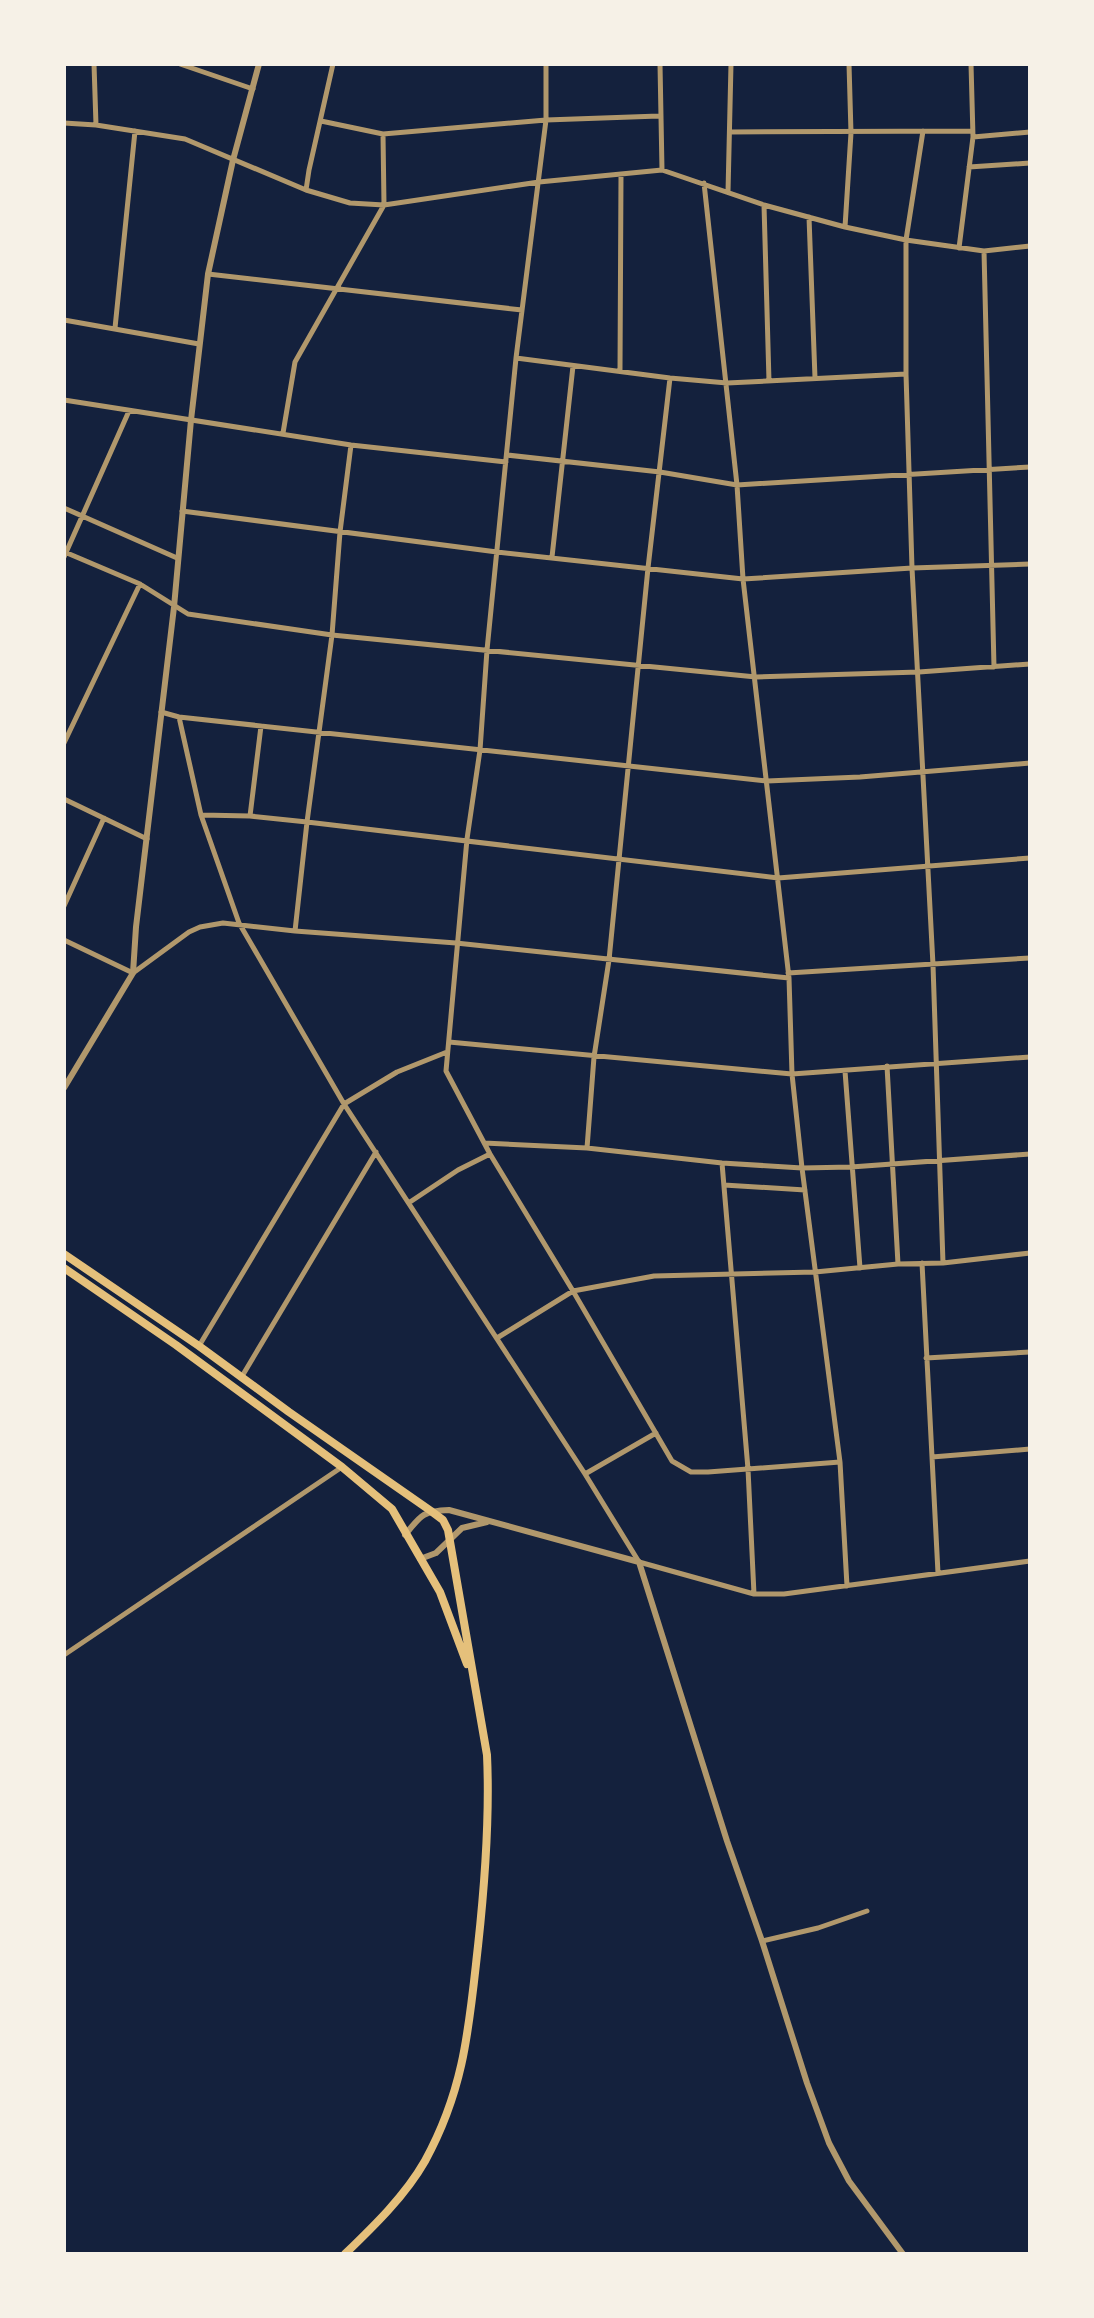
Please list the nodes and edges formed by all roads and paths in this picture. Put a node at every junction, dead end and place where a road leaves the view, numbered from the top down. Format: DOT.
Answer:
graph roads {
  1 [pos="94,64"];
  2 [pos="180,64"];
  3 [pos="259,64"];
  4 [pos="333,64"];
  5 [pos="546,64"];
  6 [pos="660,64"];
  7 [pos="731,64"];
  8 [pos="849,64"];
  9 [pos="971,64"];
  10 [pos="253,89"];
  11 [pos="659,116"];
  12 [pos="546,120"];
  13 [pos="321,121"];
  14 [pos="64,123"];
  15 [pos="96,125"];
  16 [pos="135,130"];
  17 [pos="923,131"];
  18 [pos="730,132"];
  19 [pos="1029,132"];
  20 [pos="851,133"];
  21 [pos="384,134"];
  22 [pos="973,134"];
  23 [pos="234,160"];
  24 [pos="1029,163"];
  25 [pos="969,167"];
  26 [pos="662,170"];
  27 [pos="621,175"];
  28 [pos="539,182"];
  29 [pos="704,183"];
  30 [pos="306,190"];
  31 [pos="728,192"];
  32 [pos="384,205"];
  33 [pos="764,205"];
  34 [pos="809,217"];
  35 [pos="845,227"];
  36 [pos="906,240"];
  37 [pos="1029,246"];
  38 [pos="959,248"];
  39 [pos="984,252"];
  40 [pos="208,274"];
  41 [pos="338,289"];
  42 [pos="522,310"];
  43 [pos="64,320"];
  44 [pos="115,328"];
  45 [pos="199,344"];
  46 [pos="516,358"];
  47 [pos="573,366"];
  48 [pos="620,371"];
  49 [pos="906,374"];
  50 [pos="670,378"];
  51 [pos="814,378"];
  52 [pos="769,381"];
  53 [pos="727,383"];
  54 [pos="64,400"];
  55 [pos="129,411"];
  56 [pos="191,420"];
  57 [pos="283,433"];
  58 [pos="351,445"];
  59 [pos="507,455"];
  60 [pos="563,461"];
  61 [pos="506,462"];
  62 [pos="1029,467"];
  63 [pos="990,470"];
  64 [pos="660,472"];
  65 [pos="909,476"];
  66 [pos="737,485"];
  67 [pos="64,508"];
  68 [pos="182,511"];
  69 [pos="84,516"];
  70 [pos="340,532"];
  71 [pos="497,552"];
  72 [pos="66,555"];
  73 [pos="552,557"];
  74 [pos="177,558"];
  75 [pos="1029,564"];
  76 [pos="990,566"];
  77 [pos="648,568"];
  78 [pos="912,568"];
  79 [pos="743,579"];
  80 [pos="140,584"];
  81 [pos="174,607"];
  82 [pos="332,635"];
  83 [pos="487,650"];
  84 [pos="1029,664"];
  85 [pos="638,665"];
  86 [pos="994,667"];
  87 [pos="919,672"];
  88 [pos="756,677"];
  89 [pos="162,712"];
  90 [pos="178,717"];
  91 [pos="261,726"];
  92 [pos="319,732"];
  93 [pos="64,743"];
  94 [pos="480,750"];
  95 [pos="1029,763"];
  96 [pos="628,766"];
  97 [pos="923,770"];
  98 [pos="767,781"];
  99 [pos="64,799"];
  100 [pos="201,815"];
  101 [pos="250,816"];
  102 [pos="104,819"];
  103 [pos="307,822"];
  104 [pos="147,839"];
  105 [pos="467,839"];
  106 [pos="1029,858"];
  107 [pos="620,860"];
  108 [pos="927,867"];
  109 [pos="778,878"];
  110 [pos="64,906"];
  111 [pos="239,923"];
  112 [pos="295,931"];
  113 [pos="64,940"];
  114 [pos="456,944"];
  115 [pos="1029,958"];
  116 [pos="609,960"];
  117 [pos="933,964"];
  118 [pos="133,973"];
  119 [pos="789,975"];
  120 [pos="449,1042"];
  121 [pos="447,1052"];
  122 [pos="594,1057"];
  123 [pos="1029,1057"];
  124 [pos="936,1063"];
  125 [pos="887,1066"];
  126 [pos="845,1071"];
  127 [pos="792,1074"];
  128 [pos="64,1088"];
  129 [pos="345,1104"];
  130 [pos="484,1143"];
  131 [pos="587,1148"];
  132 [pos="376,1152"];
  133 [pos="490,1154"];
  134 [pos="1029,1154"];
  135 [pos="940,1160"];
  136 [pos="722,1162"];
  137 [pos="891,1163"];
  138 [pos="851,1167"];
  139 [pos="801,1168"];
  140 [pos="724,1185"];
  141 [pos="805,1190"];
  142 [pos="410,1202"];
  143 [pos="1029,1253"];
  144 [pos="64,1254"];
  145 [pos="922,1263"];
  146 [pos="943,1263"];
  147 [pos="898,1264"];
  148 [pos="64,1268"];
  149 [pos="860,1268"];
  150 [pos="815,1272"];
  151 [pos="730,1274"];
  152 [pos="573,1291"];
  153 [pos="497,1338"];
  154 [pos="200,1346"];
  155 [pos="1029,1353"];
  156 [pos="926,1358"];
  157 [pos="241,1378"];
  158 [pos="656,1433"];
  159 [pos="1029,1449"];
  160 [pos="932,1457"];
  161 [pos="840,1462"];
  162 [pos="342,1467"];
  163 [pos="748,1469"];
  164 [pos="585,1474"];
  165 [pos="431,1511"];
  166 [pos="491,1521"];
  167 [pos="405,1535"];
  168 [pos="450,1541"];
  169 [pos="420,1559"];
  170 [pos="639,1562"];
  171 [pos="1029,1562"];
  172 [pos="938,1573"];
  173 [pos="847,1586"];
  174 [pos="754,1594"];
  175 [pos="64,1655"];
  176 [pos="480,1718"];
  177 [pos="867,1911"];
  178 [pos="762,1941"];
  179 [pos="345,2253"];
  180 [pos="903,2253"];
  1 -- 15 [label="street"];
  2 -- 10 [label="street"];
  3 -- 10 [label="street"];
  4 -- 13 [label="street"];
  5 -- 12 [label="street"];
  6 -- 11 [label="street"];
  7 -- 18 [label="street"];
  8 -- 20 [label="street"];
  9 -- 22 [label="street"];
  10 -- 23 [label="street"];
  11 -- 12 [label="street"];
  11 -- 26 [label="street"];
  12 -- 21 [label="street"];
  12 -- 28 [label="street"];
  13 -- 21 [label="street"];
  13 -- 30 [label="street"];
  14 -- 15 [label="street"];
  15 -- 16 [label="street"];
  16 -- 23 [label="street"];
  16 -- 44 [label="street"];
  17 -- 20 [label="street"];
  17 -- 22 [label="street"];
  17 -- 36 [label="street"];
  18 -- 20 [label="street"];
  18 -- 31 [label="street"];
  19 -- 22 [label="street"];
  20 -- 35 [label="street"];
  21 -- 32 [label="street"];
  22 -- 25 [label="street"];
  23 -- 30 [label="street"];
  23 -- 40 [label="street"];
  24 -- 25 [label="street"];
  25 -- 38 [label="street"];
  26 -- 27 [label="street"];
  26 -- 29 [label="street"];
  27 -- 28 [label="street"];
  27 -- 48 [label="street"];
  28 -- 32 [label="street"];
  28 -- 42 [label="street"];
  29 -- 31 [label="street"];
  29 -- 53 [label="street"];
  30 -- 32 [label="street"];
  31 -- 33 [label="street"];
  32 -- 41 [label="street"];
  33 -- 34 [label="street"];
  33 -- 52 [label="street"];
  34 -- 35 [label="street"];
  34 -- 51 [label="street"];
  35 -- 36 [label="street"];
  36 -- 38 [label="street"];
  36 -- 49 [label="street"];
  37 -- 39 [label="street"];
  38 -- 39 [label="street"];
  39 -- 63 [label="street"];
  40 -- 41 [label="street"];
  40 -- 45 [label="street"];
  41 -- 42 [label="street"];
  41 -- 57 [label="street"];
  42 -- 46 [label="street"];
  43 -- 44 [label="street"];
  44 -- 45 [label="street"];
  45 -- 56 [label="street"];
  46 -- 47 [label="street"];
  46 -- 59 [label="street"];
  47 -- 48 [label="street"];
  47 -- 60 [label="street"];
  48 -- 50 [label="street"];
  49 -- 51 [label="street"];
  49 -- 65 [label="street"];
  50 -- 53 [label="street"];
  50 -- 64 [label="street"];
  51 -- 52 [label="street"];
  52 -- 53 [label="street"];
  53 -- 66 [label="street"];
  54 -- 55 [label="street"];
  55 -- 56 [label="street"];
  55 -- 69 [label="street"];
  56 -- 57 [label="street"];
  56 -- 68 [label="street"];
  57 -- 58 [label="street"];
  58 -- 61 [label="street"];
  58 -- 70 [label="street"];
  59 -- 60 [label="street"];
  59 -- 61 [label="street"];
  60 -- 64 [label="street"];
  60 -- 73 [label="street"];
  61 -- 71 [label="street"];
  62 -- 63 [label="street"];
  63 -- 65 [label="street"];
  63 -- 76 [label="street"];
  64 -- 66 [label="street"];
  64 -- 77 [label="street"];
  65 -- 66 [label="street"];
  65 -- 78 [label="street"];
  66 -- 79 [label="street"];
  67 -- 69 [label="street"];
  68 -- 70 [label="street"];
  68 -- 74 [label="street"];
  69 -- 72 [label="street"];
  69 -- 74 [label="street"];
  70 -- 71 [label="street"];
  70 -- 82 [label="street"];
  71 -- 73 [label="street"];
  71 -- 83 [label="street"];
  72 -- 80 [label="street"];
  73 -- 77 [label="street"];
  74 -- 81 [label="street"];
  75 -- 76 [label="street"];
  76 -- 78 [label="street"];
  76 -- 86 [label="street"];
  77 -- 79 [label="street"];
  77 -- 85 [label="street"];
  78 -- 79 [label="street"];
  78 -- 87 [label="street"];
  79 -- 88 [label="street"];
  80 -- 81 [label="street"];
  80 -- 93 [label="street"];
  81 -- 82 [label="street"];
  81 -- 89 [label="street"];
  82 -- 83 [label="street"];
  82 -- 92 [label="street"];
  83 -- 85 [label="street"];
  83 -- 94 [label="street"];
  84 -- 86 [label="street"];
  85 -- 88 [label="street"];
  85 -- 96 [label="street"];
  86 -- 87 [label="street"];
  87 -- 88 [label="street"];
  87 -- 97 [label="street"];
  88 -- 98 [label="street"];
  89 -- 90 [label="street"];
  89 -- 104 [label="street"];
  90 -- 91 [label="street"];
  90 -- 100 [label="street"];
  91 -- 92 [label="street"];
  91 -- 101 [label="street"];
  92 -- 94 [label="street"];
  92 -- 103 [label="street"];
  94 -- 96 [label="street"];
  94 -- 105 [label="street"];
  95 -- 97 [label="street"];
  96 -- 98 [label="street"];
  96 -- 107 [label="street"];
  97 -- 98 [label="street"];
  97 -- 108 [label="street"];
  98 -- 109 [label="street"];
  99 -- 102 [label="street"];
  100 -- 101 [label="street"];
  100 -- 111 [label="street"];
  101 -- 103 [label="street"];
  102 -- 104 [label="street"];
  102 -- 110 [label="street"];
  103 -- 105 [label="street"];
  103 -- 112 [label="street"];
  104 -- 118 [label="street"];
  105 -- 107 [label="street"];
  105 -- 114 [label="street"];
  106 -- 108 [label="street"];
  107 -- 109 [label="street"];
  107 -- 116 [label="street"];
  108 -- 109 [label="street"];
  108 -- 117 [label="street"];
  109 -- 119 [label="street"];
  111 -- 112 [label="street"];
  111 -- 118 [label="street"];
  111 -- 129 [label="street"];
  112 -- 114 [label="street"];
  113 -- 118 [label="street"];
  114 -- 116 [label="street"];
  114 -- 120 [label="street"];
  115 -- 117 [label="street"];
  116 -- 119 [label="street"];
  116 -- 122 [label="street"];
  117 -- 119 [label="street"];
  117 -- 124 [label="street"];
  118 -- 128 [label="street"];
  119 -- 127 [label="street"];
  120 -- 121 [label="street"];
  120 -- 122 [label="street"];
  121 -- 129 [label="street"];
  121 -- 130 [label="street"];
  122 -- 127 [label="street"];
  122 -- 131 [label="street"];
  123 -- 124 [label="street"];
  124 -- 125 [label="street"];
  124 -- 135 [label="street"];
  125 -- 126 [label="street"];
  125 -- 137 [label="street"];
  126 -- 127 [label="street"];
  126 -- 138 [label="street"];
  127 -- 139 [label="street"];
  129 -- 132 [label="street"];
  129 -- 154 [label="street"];
  130 -- 131 [label="street"];
  130 -- 133 [label="street"];
  131 -- 136 [label="street"];
  132 -- 142 [label="street"];
  132 -- 157 [label="street"];
  133 -- 142 [label="street"];
  133 -- 152 [label="street"];
  134 -- 135 [label="street"];
  135 -- 137 [label="street"];
  135 -- 146 [label="street"];
  136 -- 139 [label="street"];
  136 -- 140 [label="street"];
  137 -- 138 [label="street"];
  137 -- 147 [label="street"];
  138 -- 139 [label="street"];
  138 -- 149 [label="street"];
  139 -- 141 [label="street"];
  140 -- 141 [label="street"];
  140 -- 151 [label="street"];
  141 -- 150 [label="street"];
  142 -- 153 [label="street"];
  143 -- 146 [label="street"];
  144 -- 154 [label="main road"];
  145 -- 146 [label="street"];
  145 -- 147 [label="street"];
  145 -- 156 [label="street"];
  147 -- 149 [label="street"];
  148 -- 162 [label="main road"];
  149 -- 150 [label="street"];
  150 -- 151 [label="street"];
  150 -- 161 [label="street"];
  151 -- 152 [label="street"];
  151 -- 163 [label="street"];
  152 -- 153 [label="street"];
  152 -- 158 [label="street"];
  153 -- 164 [label="street"];
  154 -- 157 [label="main road"];
  155 -- 156 [label="street"];
  156 -- 160 [label="street"];
  157 -- 165 [label="main road"];
  158 -- 163 [label="street"];
  158 -- 164 [label="street"];
  159 -- 160 [label="street"];
  160 -- 172 [label="street"];
  161 -- 163 [label="street"];
  161 -- 173 [label="street"];
  162 -- 167 [label="main road"];
  162 -- 175 [label="street"];
  163 -- 174 [label="street"];
  164 -- 170 [label="street"];
  165 -- 166 [label="street"];
  165 -- 167 [label="street"];
  165 -- 168 [label="main road"];
  166 -- 168 [label="street"];
  166 -- 170 [label="street"];
  167 -- 169 [label="main road"];
  168 -- 169 [label="street"];
  168 -- 176 [label="main road"];
  169 -- 176 [label="main road"];
  170 -- 174 [label="street"];
  170 -- 178 [label="street"];
  171 -- 172 [label="street"];
  172 -- 173 [label="street"];
  173 -- 174 [label="street"];
  176 -- 179 [label="main road"];
  177 -- 178 [label="street"];
  178 -- 180 [label="street"];
}
